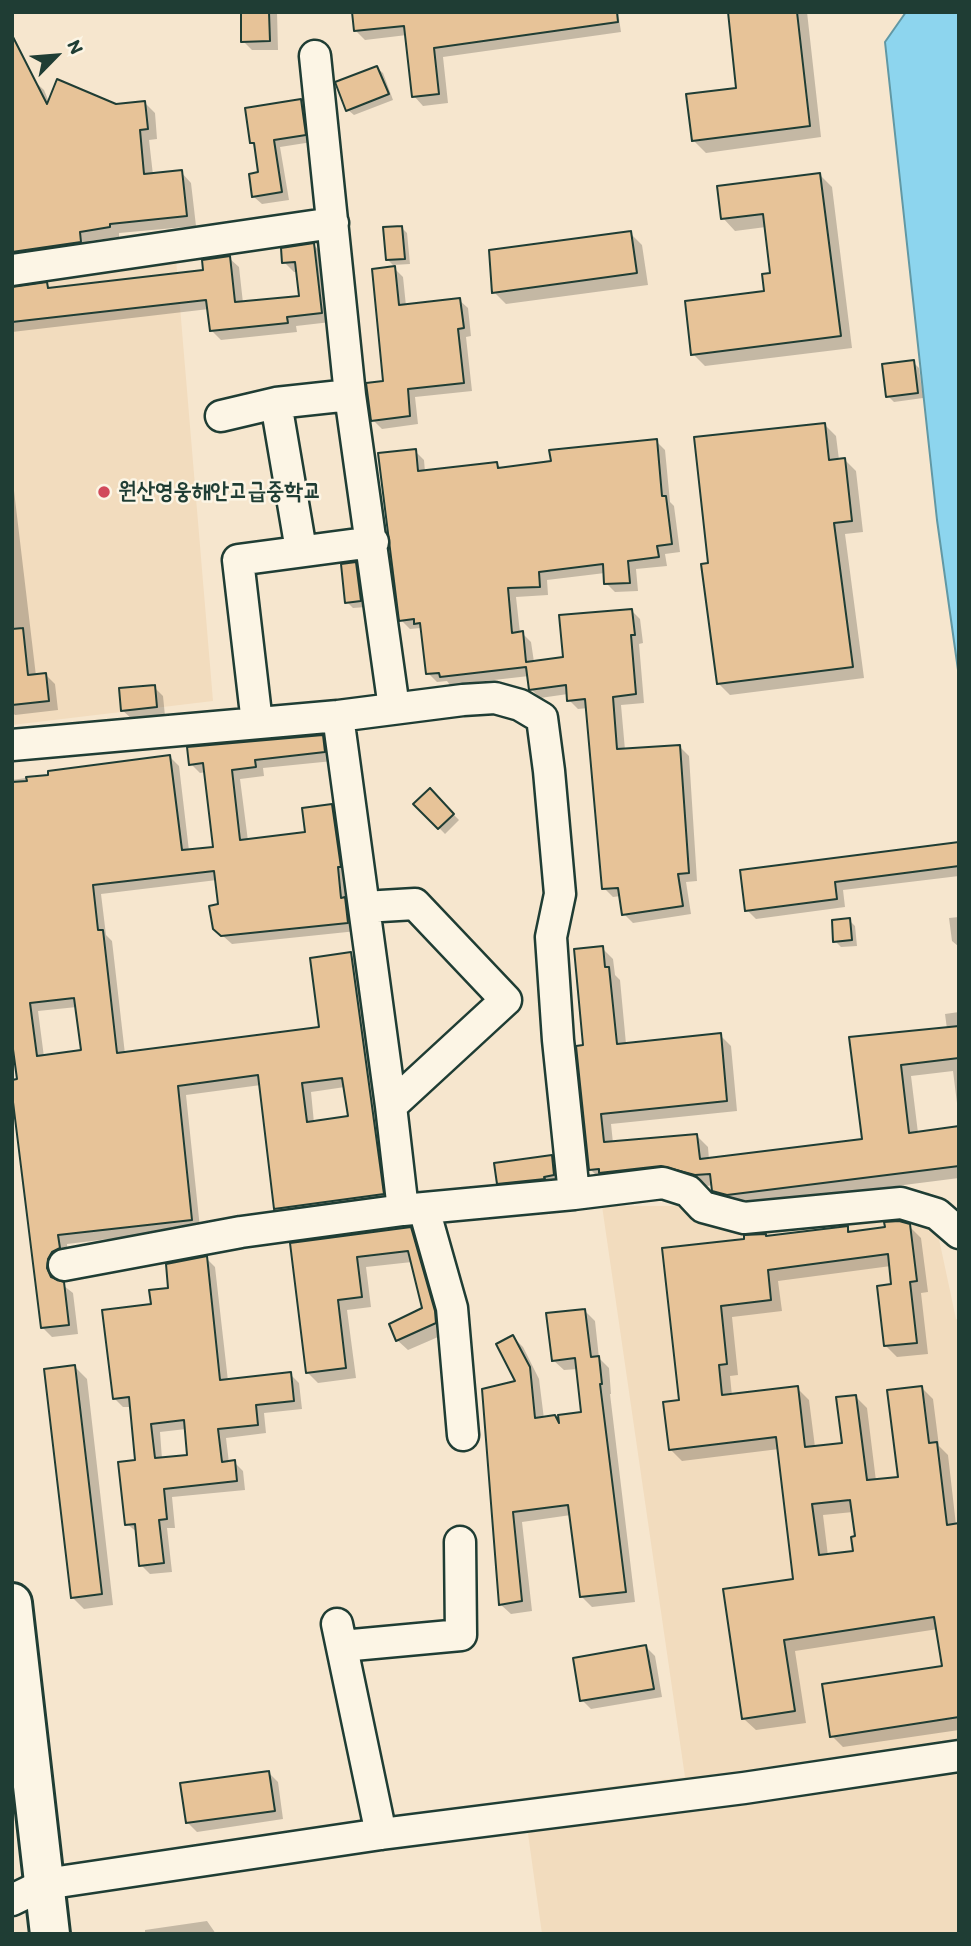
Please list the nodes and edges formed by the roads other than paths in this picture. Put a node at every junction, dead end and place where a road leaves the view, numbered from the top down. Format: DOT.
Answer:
graph roads {
  1 [pos="315,56"];
  2 [pos="332,223"];
  3 [pos="12,270"];
  4 [pos="351,395"];
  5 [pos="276,403"];
  6 [pos="221,416"];
  7 [pos="373,542"];
  8 [pos="301,550"];
  9 [pos="394,708"];
  10 [pos="338,716"];
  11 [pos="257,723"];
  12 [pos="12,745"];
  13 [pos="364,907"];
  14 [pos="391,1106"];
  15 [pos="574,1194"];
  16 [pos="414,1209"];
  17 [pos="959,1233"];
  18 [pos="64,1265"];
  19 [pos="463,1435"];
  20 [pos="460,1542"];
  21 [pos="12,1603"];
  22 [pos="959,1756"];
  23 [pos="381,1834"];
  24 [pos="28,1892"];
  25 [pos="50,1934"];
  1 -- 2 [label="street"];
  2 -- 3 [label="street"];
  2 -- 4 [label="street"];
  4 -- 5 [label="street"];
  4 -- 7 [label="street"];
  5 -- 6 [label="street"];
  5 -- 8 [label="street"];
  7 -- 8 [label="street"];
  7 -- 9 [label="street"];
  8 -- 11 [label="street"];
  9 -- 10 [label="street"];
  9 -- 15 [label="street"];
  10 -- 11 [label="street"];
  10 -- 13 [label="street"];
  11 -- 12 [label="street"];
  13 -- 14 [label="street"];
  13 -- 14 [label="street"];
  14 -- 16 [label="street"];
  15 -- 16 [label="street"];
  15 -- 17 [label="street"];
  16 -- 18 [label="street"];
  16 -- 19 [label="street"];
  20 -- 23 [label="street"];
  21 -- 24 [label="highway"];
  22 -- 23 [label="street"];
  23 -- 24 [label="street"];
  24 -- 25 [label="highway"];
}
